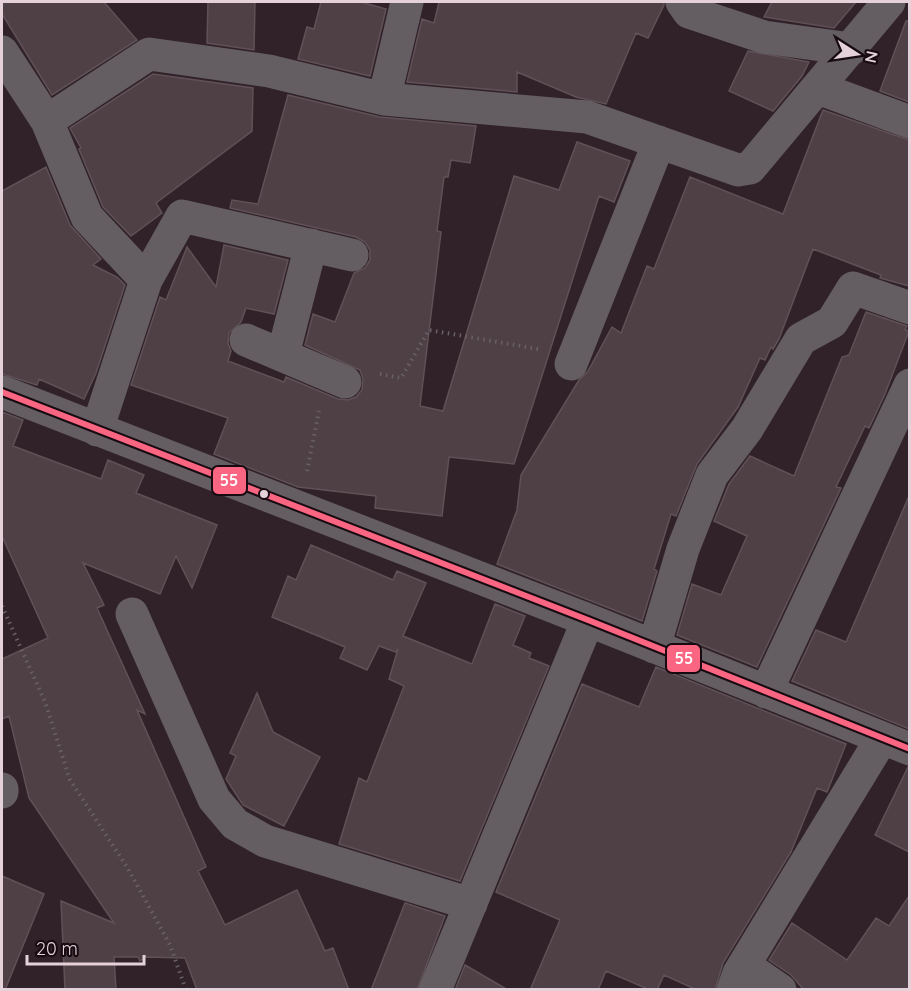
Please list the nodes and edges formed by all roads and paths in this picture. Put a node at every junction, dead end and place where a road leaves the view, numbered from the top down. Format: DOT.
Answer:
graph roads {
  1 [pos="407,2"];
  2 [pos="682,2"];
  3 [pos="889,2"];
  4 [pos="850,49"];
  5 [pos="2,52"];
  6 [pos="818,88"];
  7 [pos="384,99"];
  8 [pos="47,121"];
  9 [pos="909,122"];
  10 [pos="659,142"];
  11 [pos="311,245"];
  12 [pos="352,255"];
  13 [pos="146,280"];
  14 [pos="909,308"];
  15 [pos="246,340"];
  16 [pos="283,355"];
  17 [pos="572,360"];
  18 [pos="345,382"];
  19 [pos="909,385"];
  20 [pos="2,392"];
  21 [pos="97,430"];
  22 [pos="301,509"];
  23 [pos="2,606"];
  24 [pos="132,614"];
  25 [pos="588,620"];
  26 [pos="654,647"];
  27 [pos="766,692"];
  28 [pos="896,743"];
  29 [pos="471,904"];
  30 [pos="738,977"];
  31 [pos="186,990"];
  32 [pos="435,990"];
  33 [pos="780,990"];
  1 -- 7 [label="street"];
  2 -- 4 [label="street"];
  3 -- 4 [label="street"];
  4 -- 6 [label="street"];
  5 -- 8 [label="street"];
  6 -- 9 [label="street"];
  6 -- 10 [label="street"];
  7 -- 8 [label="street"];
  7 -- 10 [label="street"];
  8 -- 13 [label="street"];
  10 -- 17 [label="street"];
  11 -- 12 [label="street"];
  11 -- 13 [label="street"];
  11 -- 16 [label="street"];
  13 -- 21 [label="street"];
  14 -- 26 [label="street"];
  15 -- 16 [label="street"];
  16 -- 18 [label="street"];
  17 -- 18 [label="path"];
  18 -- 22 [label="path"];
  19 -- 27 [label="street"];
  20 -- 21 [label="street"];
  21 -- 22 [label="street"];
  22 -- 25 [label="street"];
  23 -- 31 [label="path"];
  24 -- 29 [label="street"];
  25 -- 26 [label="street"];
  25 -- 29 [label="street"];
  26 -- 27 [label="street"];
  27 -- 28 [label="street"];
  28 -- 30 [label="street"];
  29 -- 32 [label="street"];
  30 -- 33 [label="street"];
}
